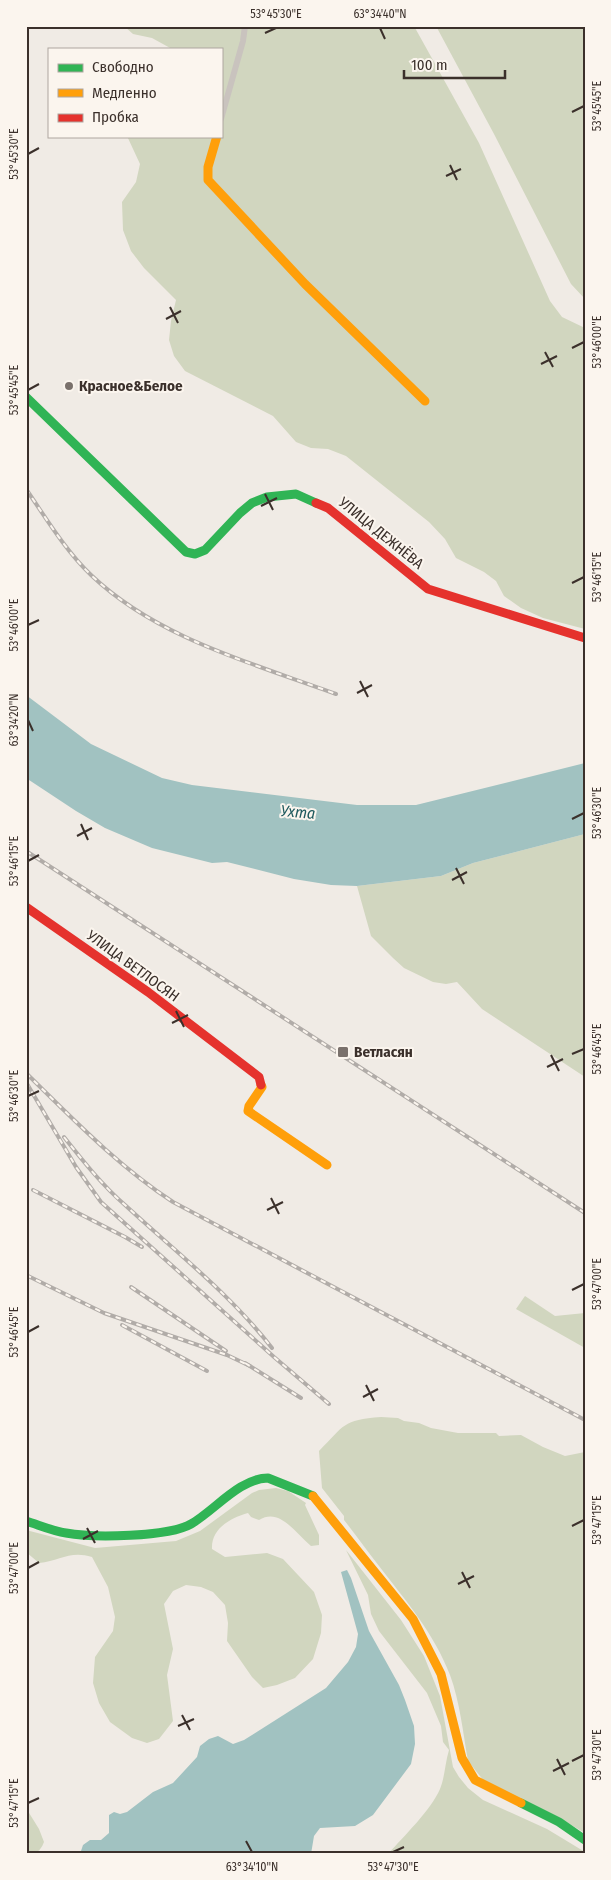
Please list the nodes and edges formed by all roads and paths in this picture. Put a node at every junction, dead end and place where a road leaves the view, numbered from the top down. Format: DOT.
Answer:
graph roads {
  1 [pos="245,26"];
  2 [pos="222,115"];
  3 [pos="215,138"];
  4 [pos="26,398"];
  5 [pos="425,401"];
  6 [pos="585,638"];
  7 [pos="26,907"];
  8 [pos="327,1165"];
  9 [pos="26,1521"];
  10 [pos="585,1840"];
  1 -- 2 [label="street"];
  3 -- 5 [label="street"];
  4 -- 6 [label="street, УЛИЦА ДЕЖНЁВА"];
  7 -- 8 [label="street, УЛИЦА ВЕТЛОСЯН"];
  9 -- 10 [label="street"];
}
